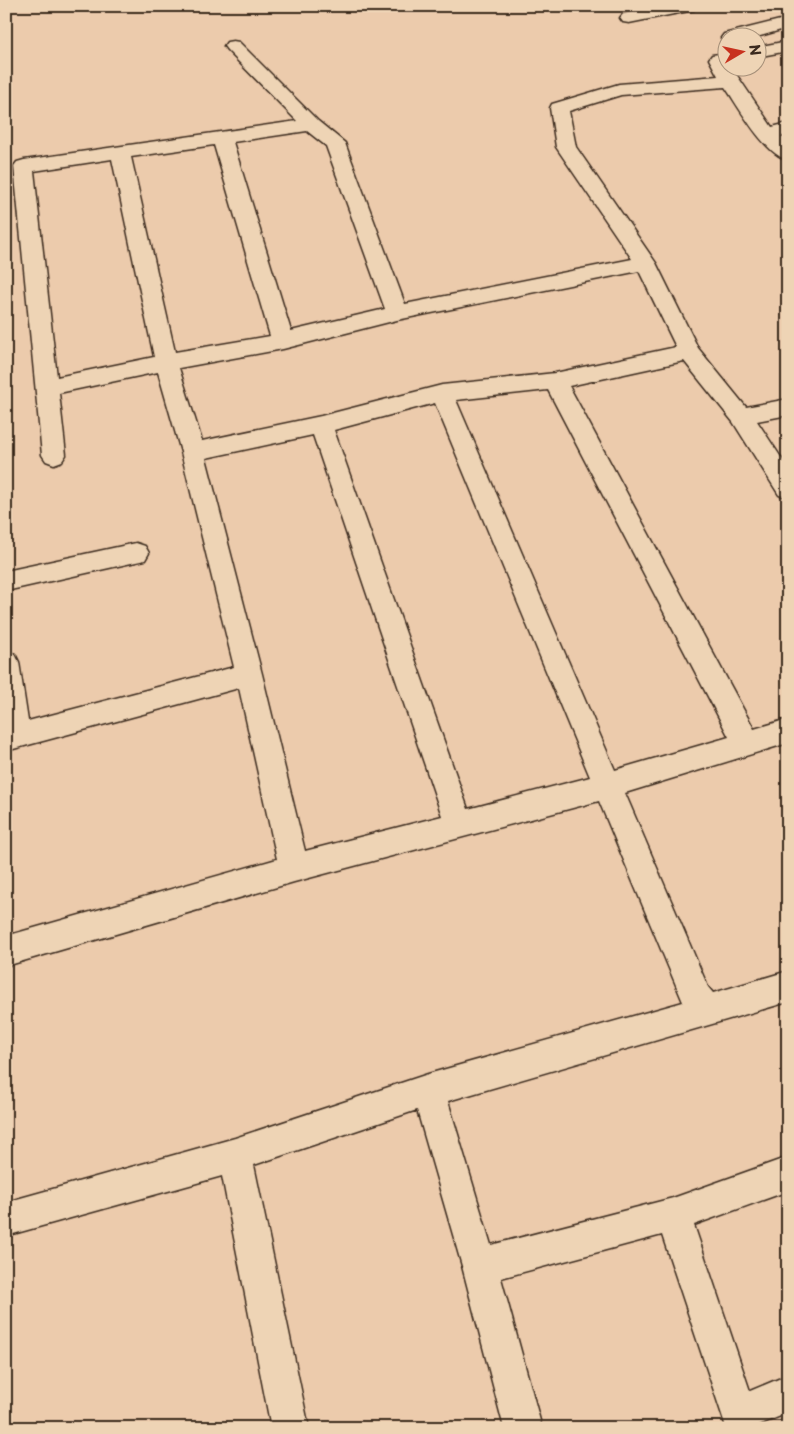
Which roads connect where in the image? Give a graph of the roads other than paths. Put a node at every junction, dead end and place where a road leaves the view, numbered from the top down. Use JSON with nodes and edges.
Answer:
{"nodes":[{"id":1,"x":688,"y":6,"type":"edge"},
{"id":2,"x":629,"y":18,"type":"dead end"},
{"id":3,"x":788,"y":23,"type":"edge"},
{"id":4,"x":766,"y":29,"type":"edge"},
{"id":5,"x":233,"y":46,"type":"dead end"},
{"id":6,"x":788,"y":46,"type":"edge"},
{"id":7,"x":766,"y":50,"type":"edge"},
{"id":8,"x":728,"y":78,"type":"edge"},
{"id":9,"x":730,"y":81,"type":"junction"},
{"id":10,"x":311,"y":125,"type":"junction"},
{"id":11,"x":788,"y":129,"type":"edge"},
{"id":12,"x":766,"y":134,"type":"junction"},
{"id":13,"x":222,"y":138,"type":"junction"},
{"id":14,"x":120,"y":152,"type":"junction"},
{"id":15,"x":788,"y":154,"type":"edge"},
{"id":16,"x":646,"y":263,"type":"junction"},
{"id":17,"x":397,"y":313,"type":"junction"},
{"id":18,"x":283,"y":341,"type":"junction"},
{"id":19,"x":690,"y":352,"type":"junction"},
{"id":20,"x":166,"y":362,"type":"junction"},
{"id":21,"x":555,"y":380,"type":"junction"},
{"id":22,"x":47,"y":387,"type":"junction"},
{"id":23,"x":442,"y":393,"type":"junction"},
{"id":24,"x":788,"y":407,"type":"edge"},
{"id":25,"x":741,"y":416,"type":"junction"},
{"id":26,"x":321,"y":425,"type":"junction"},
{"id":27,"x":193,"y":452,"type":"junction"},
{"id":28,"x":54,"y":455,"type":"dead end"},
{"id":29,"x":788,"y":488,"type":"edge"},
{"id":30,"x":136,"y":553,"type":"dead end"},
{"id":31,"x":6,"y":581,"type":"edge"},
{"id":32,"x":6,"y":662,"type":"edge"},
{"id":33,"x":249,"y":674,"type":"junction"},
{"id":34,"x":788,"y":731,"type":"edge"},
{"id":35,"x":11,"y":738,"type":"edge"},
{"id":36,"x":746,"y":742,"type":"junction"},
{"id":37,"x":606,"y":786,"type":"junction"},
{"id":38,"x":458,"y":824,"type":"junction"},
{"id":39,"x":294,"y":868,"type":"junction"},
{"id":40,"x":6,"y":951,"type":"edge"},
{"id":41,"x":788,"y":986,"type":"edge"},
{"id":42,"x":707,"y":1011,"type":"junction"},
{"id":43,"x":428,"y":1090,"type":"junction"},
{"id":44,"x":235,"y":1155,"type":"junction"},
{"id":45,"x":788,"y":1174,"type":"edge"},
{"id":46,"x":673,"y":1216,"type":"junction"},
{"id":47,"x":6,"y":1218,"type":"edge"},
{"id":48,"x":480,"y":1266,"type":"junction"},
{"id":49,"x":788,"y":1394,"type":"edge"},
{"id":50,"x":742,"y":1421,"type":"edge"},
{"id":51,"x":290,"y":1428,"type":"edge"},
{"id":52,"x":523,"y":1428,"type":"edge"}],
"edges":[{"from":1,"to":2,"type":"street"},
{"from":3,"to":4,"type":"street"},
{"from":5,"to":10,"type":"street"},
{"from":6,"to":7,"type":"street"},
{"from":8,"to":9,"type":"street"},
{"from":9,"to":12,"type":"street"},
{"from":9,"to":16,"type":"street"},
{"from":10,"to":13,"type":"street"},
{"from":10,"to":17,"type":"street"},
{"from":11,"to":12,"type":"street"},
{"from":12,"to":15,"type":"street"},
{"from":13,"to":14,"type":"street"},
{"from":13,"to":18,"type":"street"},
{"from":14,"to":20,"type":"street"},
{"from":14,"to":22,"type":"street"},
{"from":16,"to":17,"type":"street"},
{"from":16,"to":19,"type":"street"},
{"from":17,"to":18,"type":"street"},
{"from":18,"to":20,"type":"street"},
{"from":19,"to":21,"type":"street"},
{"from":19,"to":25,"type":"street"},
{"from":20,"to":22,"type":"street"},
{"from":20,"to":27,"type":"street"},
{"from":21,"to":23,"type":"street"},
{"from":21,"to":36,"type":"street"},
{"from":22,"to":28,"type":"street"},
{"from":23,"to":26,"type":"street"},
{"from":23,"to":37,"type":"street"},
{"from":24,"to":25,"type":"street"},
{"from":25,"to":29,"type":"street"},
{"from":26,"to":27,"type":"street"},
{"from":26,"to":38,"type":"street"},
{"from":27,"to":33,"type":"street"},
{"from":30,"to":31,"type":"street"},
{"from":32,"to":35,"type":"street"},
{"from":33,"to":35,"type":"street"},
{"from":33,"to":39,"type":"street"},
{"from":34,"to":36,"type":"street"},
{"from":36,"to":37,"type":"street"},
{"from":37,"to":38,"type":"street"},
{"from":37,"to":42,"type":"street"},
{"from":38,"to":39,"type":"street"},
{"from":39,"to":40,"type":"street"},
{"from":41,"to":42,"type":"street"},
{"from":42,"to":43,"type":"street"},
{"from":43,"to":44,"type":"street"},
{"from":43,"to":48,"type":"street"},
{"from":44,"to":47,"type":"street"},
{"from":44,"to":51,"type":"street"},
{"from":45,"to":46,"type":"street"},
{"from":46,"to":48,"type":"street"},
{"from":46,"to":50,"type":"street"},
{"from":48,"to":52,"type":"street"},
{"from":49,"to":50,"type":"street"}]}
